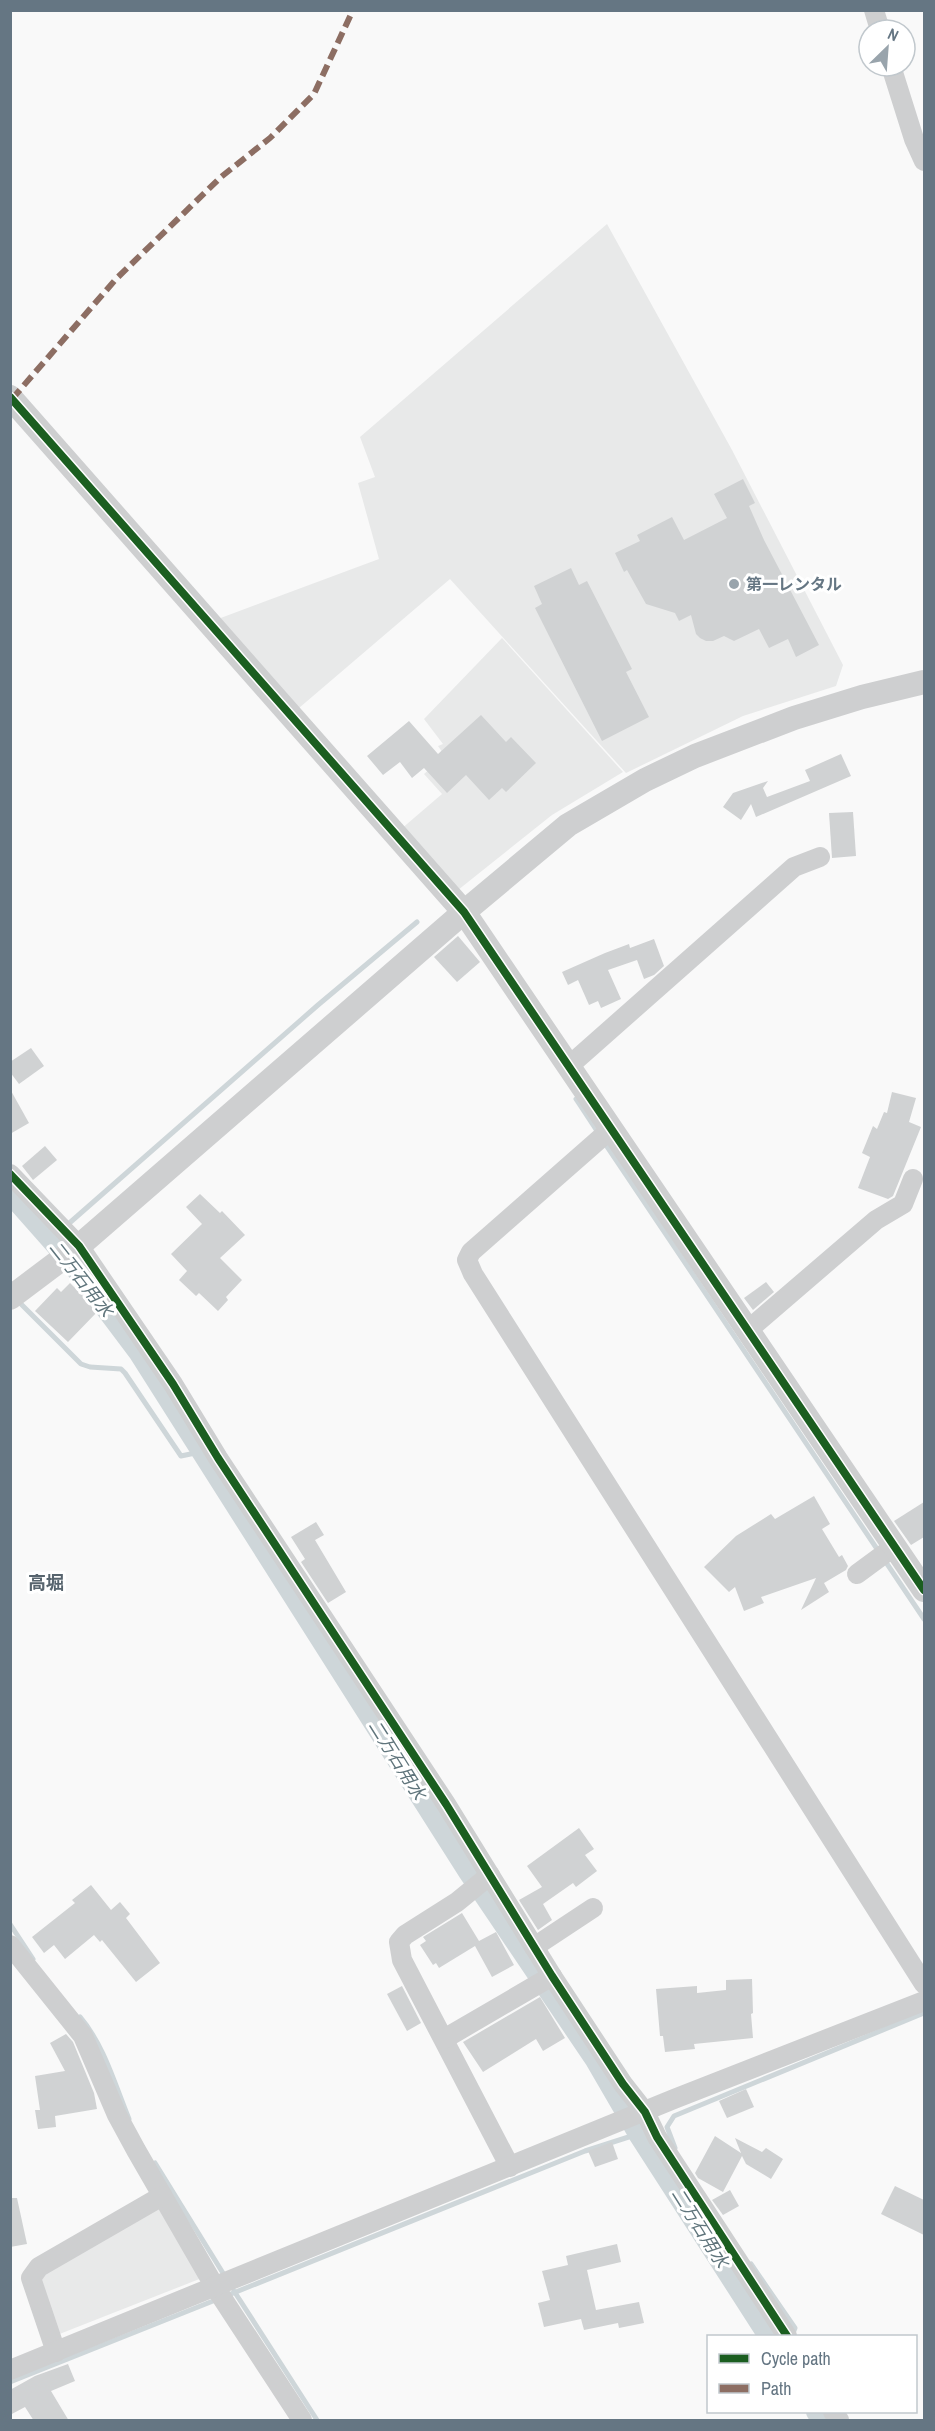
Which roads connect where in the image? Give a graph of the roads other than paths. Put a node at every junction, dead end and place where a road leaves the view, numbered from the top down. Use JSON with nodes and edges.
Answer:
{"nodes":[{"id":1,"x":895,"y":78,"type":"edge"},
{"id":2,"x":924,"y":161,"type":"edge"},
{"id":3,"x":11,"y":399,"type":"edge"},
{"id":4,"x":924,"y":682,"type":"edge"},
{"id":5,"x":820,"y":857,"type":"dead end"},
{"id":6,"x":464,"y":912,"type":"junction"},
{"id":7,"x":569,"y":1066,"type":"junction"},
{"id":8,"x":611,"y":1129,"type":"junction"},
{"id":9,"x":10,"y":1174,"type":"edge"},
{"id":10,"x":913,"y":1179,"type":"dead end"},
{"id":11,"x":79,"y":1246,"type":"junction"},
{"id":12,"x":10,"y":1298,"type":"edge"},
{"id":13,"x":748,"y":1330,"type":"junction"},
{"id":14,"x":895,"y":1546,"type":"junction"},
{"id":15,"x":857,"y":1574,"type":"dead end"},
{"id":16,"x":922,"y":1580,"type":"edge"},
{"id":17,"x":490,"y":1875,"type":"junction"},
{"id":18,"x":593,"y":1908,"type":"dead end"},
{"id":19,"x":10,"y":1945,"type":"edge"},
{"id":20,"x":534,"y":1947,"type":"junction"},
{"id":21,"x":552,"y":1976,"type":"junction"},
{"id":22,"x":924,"y":1984,"type":"edge"},
{"id":23,"x":924,"y":2001,"type":"edge"},
{"id":24,"x":444,"y":2039,"type":"junction"},
{"id":25,"x":645,"y":2112,"type":"junction"},
{"id":26,"x":510,"y":2168,"type":"junction"},
{"id":27,"x":162,"y":2196,"type":"junction"},
{"id":28,"x":215,"y":2287,"type":"junction"},
{"id":29,"x":786,"y":2335,"type":"edge"},
{"id":30,"x":56,"y":2352,"type":"junction"},
{"id":31,"x":10,"y":2370,"type":"edge"},
{"id":32,"x":302,"y":2421,"type":"edge"}],
"edges":[{"from":1,"to":2,"type":"street"},
{"from":3,"to":6,"type":"street"},
{"from":4,"to":6,"type":"street"},
{"from":5,"to":7,"type":"street"},
{"from":6,"to":7,"type":"street"},
{"from":6,"to":11,"type":"street"},
{"from":7,"to":8,"type":"street"},
{"from":8,"to":13,"type":"street"},
{"from":8,"to":22,"type":"street"},
{"from":9,"to":11,"type":"street"},
{"from":10,"to":13,"type":"street"},
{"from":11,"to":12,"type":"street"},
{"from":11,"to":17,"type":"street"},
{"from":13,"to":14,"type":"street"},
{"from":14,"to":15,"type":"street"},
{"from":14,"to":16,"type":"street"},
{"from":17,"to":20,"type":"street"},
{"from":17,"to":24,"type":"street"},
{"from":18,"to":20,"type":"street"},
{"from":19,"to":27,"type":"street"},
{"from":20,"to":21,"type":"street"},
{"from":21,"to":24,"type":"street"},
{"from":21,"to":25,"type":"street"},
{"from":23,"to":25,"type":"street"},
{"from":24,"to":26,"type":"street"},
{"from":25,"to":26,"type":"street"},
{"from":25,"to":29,"type":"street"},
{"from":26,"to":28,"type":"street"},
{"from":27,"to":28,"type":"street"},
{"from":27,"to":30,"type":"street"},
{"from":28,"to":30,"type":"street"},
{"from":28,"to":32,"type":"street"},
{"from":30,"to":31,"type":"street"}]}
